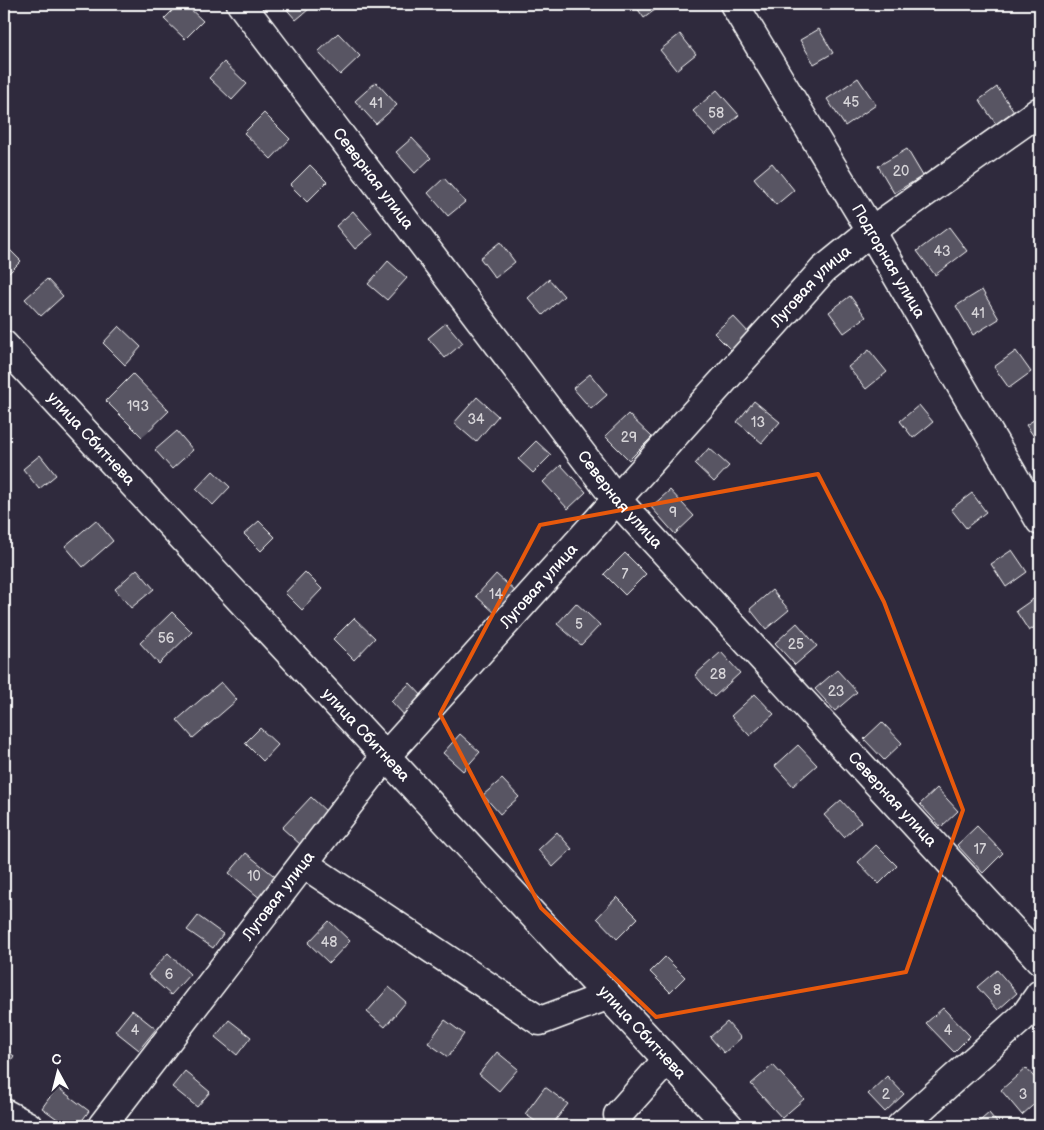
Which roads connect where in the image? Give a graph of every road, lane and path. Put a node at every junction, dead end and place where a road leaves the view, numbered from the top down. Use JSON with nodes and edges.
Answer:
{"nodes":[{"id":1,"x":241,"y":4,"type":"edge"},
{"id":2,"x":734,"y":4,"type":"edge"},
{"id":3,"x":1040,"y":112,"type":"edge"},
{"id":4,"x":871,"y":230,"type":"junction"},
{"id":5,"x":4,"y":345,"type":"edge"},
{"id":6,"x":616,"y":499,"type":"junction"},
{"id":7,"x":1040,"y":521,"type":"edge"},
{"id":8,"x":385,"y":758,"type":"junction"},
{"id":9,"x":304,"y":864,"type":"junction"},
{"id":10,"x":1040,"y":960,"type":"edge"},
{"id":11,"x":607,"y":996,"type":"junction"},
{"id":12,"x":1035,"y":1013,"type":"edge"},
{"id":13,"x":667,"y":1060,"type":"junction"},
{"id":14,"x":4,"y":1113,"type":"edge"},
{"id":15,"x":618,"y":1115,"type":"dead end"},
{"id":16,"x":28,"y":1126,"type":"edge"},
{"id":17,"x":102,"y":1126,"type":"edge"},
{"id":18,"x":729,"y":1126,"type":"edge"},
{"id":19,"x":901,"y":1126,"type":"edge"}],
"edges":[{"from":1,"to":6,"type":"street","name":"Северная улица"},
{"from":2,"to":4,"type":"street","name":"Подгорная улица"},
{"from":3,"to":4,"type":"street","name":"Луговая улица"},
{"from":4,"to":6,"type":"street","name":"Луговая улица"},
{"from":4,"to":7,"type":"street","name":"Подгорная улица"},
{"from":5,"to":8,"type":"street","name":"улица Сбитнева"},
{"from":6,"to":8,"type":"street","name":"Луговая улица"},
{"from":6,"to":10,"type":"street","name":"Северная улица"},
{"from":8,"to":9,"type":"street","name":"Луговая улица"},
{"from":8,"to":11,"type":"street","name":"улица Сбитнева"},
{"from":9,"to":11,"type":"street"},
{"from":9,"to":17,"type":"street","name":"Луговая улица"},
{"from":11,"to":13,"type":"street","name":"улица Сбитнева"},
{"from":12,"to":19,"type":"street"},
{"from":13,"to":15,"type":"street"},
{"from":13,"to":18,"type":"street","name":"улица Сбитнева"},
{"from":14,"to":16,"type":"street"}]}
